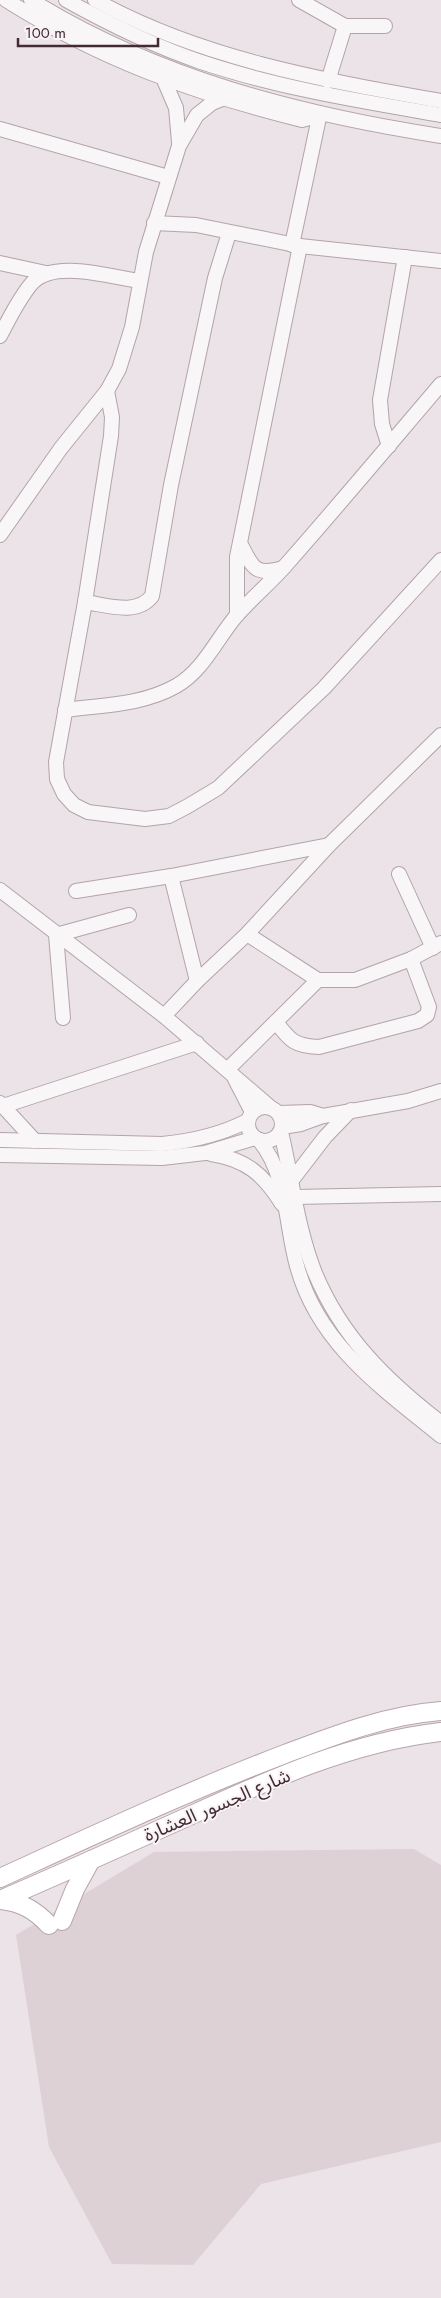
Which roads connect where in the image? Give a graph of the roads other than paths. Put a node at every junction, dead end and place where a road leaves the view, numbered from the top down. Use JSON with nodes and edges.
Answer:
{"nodes":[{"id":1,"x":6,"y":0,"type":"edge"},
{"id":2,"x":31,"y":0,"type":"edge"},
{"id":3,"x":66,"y":0,"type":"edge"},
{"id":4,"x":95,"y":0,"type":"edge"},
{"id":5,"x":299,"y":0,"type":"edge"},
{"id":6,"x":345,"y":26,"type":"junction"},
{"id":7,"x":385,"y":26,"type":"dead end"},
{"id":8,"x":164,"y":80,"type":"junction"},
{"id":9,"x":328,"y":81,"type":"junction"},
{"id":10,"x":222,"y":99,"type":"junction"},
{"id":11,"x":441,"y":101,"type":"edge"},
{"id":12,"x":318,"y":113,"type":"junction"},
{"id":13,"x":441,"y":115,"type":"edge"},
{"id":14,"x":0,"y":129,"type":"edge"},
{"id":15,"x":441,"y":136,"type":"edge"},
{"id":16,"x":179,"y":146,"type":"junction"},
{"id":17,"x":168,"y":177,"type":"junction"},
{"id":18,"x":154,"y":223,"type":"junction"},
{"id":19,"x":229,"y":233,"type":"junction"},
{"id":20,"x":296,"y":246,"type":"junction"},
{"id":21,"x":406,"y":257,"type":"junction"},
{"id":22,"x":441,"y":261,"type":"edge"},
{"id":23,"x":0,"y":263,"type":"edge"},
{"id":24,"x":46,"y":273,"type":"junction"},
{"id":25,"x":139,"y":281,"type":"junction"},
{"id":26,"x":0,"y":336,"type":"edge"},
{"id":27,"x":441,"y":384,"type":"edge"},
{"id":28,"x":108,"y":391,"type":"junction"},
{"id":29,"x":389,"y":446,"type":"junction"},
{"id":30,"x":0,"y":535,"type":"edge"},
{"id":31,"x":240,"y":543,"type":"junction"},
{"id":32,"x":441,"y":560,"type":"edge"},
{"id":33,"x":284,"y":568,"type":"junction"},
{"id":34,"x":85,"y":602,"type":"junction"},
{"id":35,"x":237,"y":615,"type":"junction"},
{"id":36,"x":65,"y":710,"type":"junction"},
{"id":37,"x":441,"y":735,"type":"edge"},
{"id":38,"x":329,"y":845,"type":"junction"},
{"id":39,"x":399,"y":874,"type":"dead end"},
{"id":40,"x":170,"y":876,"type":"junction"},
{"id":41,"x":0,"y":890,"type":"edge"},
{"id":42,"x":76,"y":891,"type":"dead end"},
{"id":43,"x":6,"y":901,"type":"edge"},
{"id":44,"x":129,"y":915,"type":"dead end"},
{"id":45,"x":56,"y":934,"type":"junction"},
{"id":46,"x":247,"y":934,"type":"junction"},
{"id":47,"x":437,"y":946,"type":"edge"},
{"id":48,"x":411,"y":959,"type":"junction"},
{"id":49,"x":318,"y":980,"type":"junction"},
{"id":50,"x":197,"y":981,"type":"junction"},
{"id":51,"x":164,"y":1016,"type":"junction"},
{"id":52,"x":63,"y":1018,"type":"dead end"},
{"id":53,"x":276,"y":1022,"type":"junction"},
{"id":54,"x":197,"y":1043,"type":"junction"},
{"id":55,"x":230,"y":1071,"type":"junction"},
{"id":56,"x":441,"y":1091,"type":"edge"},
{"id":57,"x":1,"y":1104,"type":"edge"},
{"id":58,"x":274,"y":1110,"type":"junction"},
{"id":59,"x":351,"y":1110,"type":"junction"},
{"id":60,"x":250,"y":1116,"type":"junction"},
{"id":61,"x":323,"y":1116,"type":"junction"},
{"id":62,"x":281,"y":1129,"type":"junction"},
{"id":63,"x":257,"y":1139,"type":"junction"},
{"id":64,"x":0,"y":1140,"type":"edge"},
{"id":65,"x":35,"y":1141,"type":"junction"},
{"id":66,"x":205,"y":1153,"type":"junction"},
{"id":67,"x":0,"y":1155,"type":"edge"},
{"id":68,"x":292,"y":1180,"type":"junction"},
{"id":69,"x":441,"y":1194,"type":"edge"},
{"id":70,"x":296,"y":1197,"type":"junction"},
{"id":71,"x":285,"y":1210,"type":"junction"},
{"id":72,"x":441,"y":1423,"type":"edge"},
{"id":73,"x":441,"y":1436,"type":"edge"},
{"id":74,"x":441,"y":1710,"type":"edge"},
{"id":75,"x":441,"y":1732,"type":"edge"},
{"id":76,"x":50,"y":1856,"type":"junction"},
{"id":77,"x":92,"y":1860,"type":"junction"},
{"id":78,"x":33,"y":1863,"type":"junction"},
{"id":79,"x":0,"y":1878,"type":"edge"},
{"id":80,"x":46,"y":1880,"type":"junction"},
{"id":81,"x":0,"y":1900,"type":"edge"}],
"edges":[{"from":1,"to":8,"type":"street"},
{"from":2,"to":12,"type":"street"},
{"from":3,"to":13,"type":"street"},
{"from":4,"to":9,"type":"street"},
{"from":5,"to":6,"type":"street"},
{"from":6,"to":7,"type":"street"},
{"from":6,"to":9,"type":"street"},
{"from":8,"to":10,"type":"street"},
{"from":8,"to":16,"type":"street"},
{"from":9,"to":11,"type":"street"},
{"from":10,"to":12,"type":"street"},
{"from":10,"to":16,"type":"street"},
{"from":12,"to":15,"type":"street"},
{"from":12,"to":20,"type":"street"},
{"from":14,"to":17,"type":"street"},
{"from":16,"to":17,"type":"street"},
{"from":17,"to":18,"type":"street"},
{"from":18,"to":19,"type":"street"},
{"from":18,"to":25,"type":"street"},
{"from":19,"to":20,"type":"street"},
{"from":19,"to":34,"type":"street"},
{"from":20,"to":21,"type":"street"},
{"from":20,"to":31,"type":"street"},
{"from":21,"to":22,"type":"street"},
{"from":21,"to":29,"type":"street"},
{"from":23,"to":24,"type":"street"},
{"from":24,"to":25,"type":"street"},
{"from":24,"to":26,"type":"street"},
{"from":25,"to":28,"type":"street"},
{"from":27,"to":29,"type":"street"},
{"from":28,"to":30,"type":"street"},
{"from":28,"to":34,"type":"street"},
{"from":29,"to":33,"type":"street"},
{"from":31,"to":33,"type":"street"},
{"from":31,"to":35,"type":"street"},
{"from":32,"to":36,"type":"street"},
{"from":33,"to":35,"type":"street"},
{"from":34,"to":36,"type":"street"},
{"from":35,"to":36,"type":"street"},
{"from":37,"to":38,"type":"street"},
{"from":38,"to":40,"type":"street"},
{"from":38,"to":46,"type":"street"},
{"from":39,"to":47,"type":"street"},
{"from":40,"to":42,"type":"street"},
{"from":40,"to":50,"type":"street"},
{"from":41,"to":43,"type":"street"},
{"from":43,"to":45,"type":"street"},
{"from":44,"to":45,"type":"street"},
{"from":45,"to":51,"type":"street"},
{"from":45,"to":52,"type":"street"},
{"from":46,"to":49,"type":"street"},
{"from":46,"to":50,"type":"street"},
{"from":47,"to":48,"type":"street"},
{"from":48,"to":49,"type":"street"},
{"from":48,"to":53,"type":"street"},
{"from":49,"to":53,"type":"street"},
{"from":50,"to":51,"type":"street"},
{"from":51,"to":54,"type":"street"},
{"from":53,"to":55,"type":"street"},
{"from":54,"to":55,"type":"street"},
{"from":54,"to":57,"type":"street"},
{"from":55,"to":58,"type":"street"},
{"from":55,"to":60,"type":"street"},
{"from":56,"to":59,"type":"street"},
{"from":57,"to":65,"type":"street"},
{"from":58,"to":60,"type":"street"},
{"from":58,"to":61,"type":"street"},
{"from":58,"to":62,"type":"street"},
{"from":59,"to":61,"type":"street"},
{"from":59,"to":68,"type":"street"},
{"from":60,"to":63,"type":"street"},
{"from":60,"to":65,"type":"street"},
{"from":61,"to":62,"type":"street"},
{"from":62,"to":63,"type":"street"},
{"from":62,"to":68,"type":"street"},
{"from":63,"to":66,"type":"street"},
{"from":63,"to":71,"type":"street"},
{"from":64,"to":65,"type":"street"},
{"from":66,"to":67,"type":"street"},
{"from":66,"to":71,"type":"street"},
{"from":68,"to":70,"type":"street"},
{"from":69,"to":70,"type":"street"},
{"from":70,"to":72,"type":"street"},
{"from":71,"to":73,"type":"street"},
{"from":74,"to":76,"type":"main road","name":"شارع الجسور العشارة"},
{"from":75,"to":77,"type":"main road","name":"شارع الجسور العشارة"},
{"from":76,"to":78,"type":"main road","name":"شارع الجسور العشارة"},
{"from":76,"to":80,"type":"main road"},
{"from":77,"to":80,"type":"main road","name":"شارع الجسور العشارة"},
{"from":77,"to":81,"type":"main road"},
{"from":78,"to":79,"type":"main road","name":"شارع الجسور العشارة"},
{"from":78,"to":80,"type":"main road"},
{"from":80,"to":81,"type":"main road","name":"شارع الجسور العشارة"}]}
